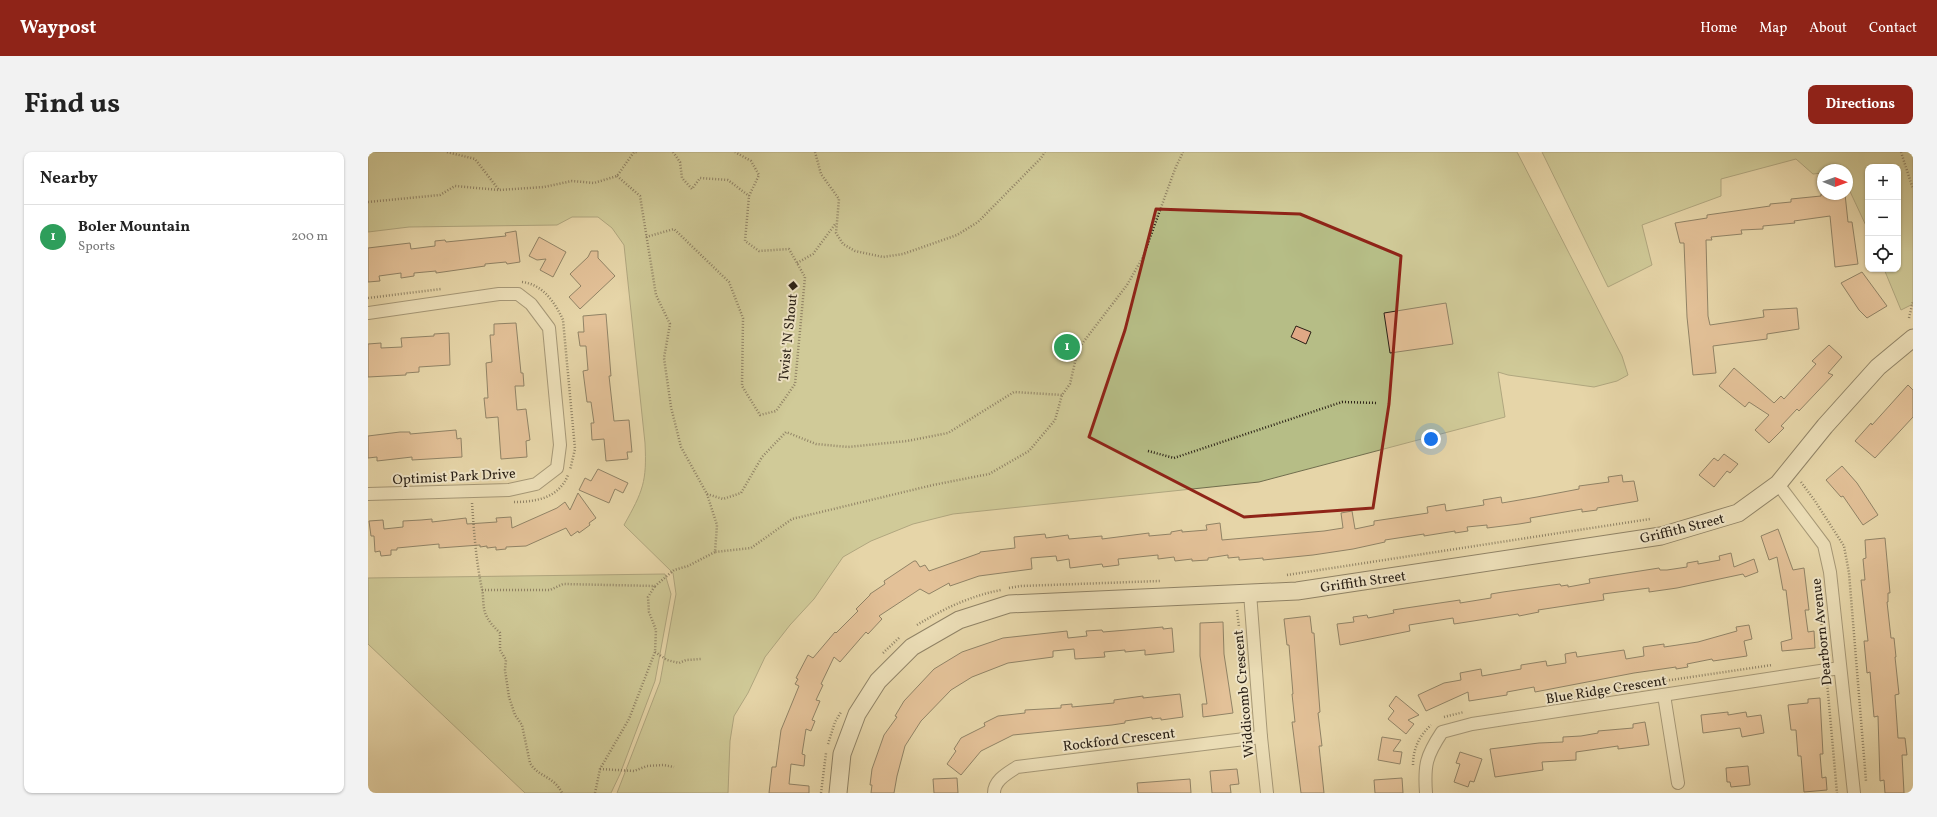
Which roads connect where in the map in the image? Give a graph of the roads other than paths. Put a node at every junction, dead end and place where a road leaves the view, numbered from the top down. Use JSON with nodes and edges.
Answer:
{"nodes":[{"id":1,"x":368,"y":313,"type":"edge"},
{"id":2,"x":1913,"y":338,"type":"edge"},
{"id":3,"x":1778,"y":484,"type":"junction"},
{"id":4,"x":368,"y":494,"type":"edge"},
{"id":5,"x":1250,"y":593,"type":"junction"},
{"id":6,"x":1840,"y":668,"type":"junction"},
{"id":7,"x":1664,"y":695,"type":"junction"},
{"id":8,"x":1261,"y":737,"type":"junction"},
{"id":9,"x":1678,"y":783,"type":"dead end"},
{"id":10,"x":838,"y":793,"type":"edge"},
{"id":11,"x":994,"y":793,"type":"edge"},
{"id":12,"x":1268,"y":793,"type":"edge"},
{"id":13,"x":1426,"y":793,"type":"edge"},
{"id":14,"x":1854,"y":793,"type":"edge"}],
"edges":[{"from":1,"to":4,"type":"street","name":"Optimist Park Drive"},
{"from":2,"to":3,"type":"street","name":"Griffith Street"},
{"from":3,"to":5,"type":"street","name":"Griffith Street"},
{"from":3,"to":6,"type":"street","name":"Dearborn Avenue"},
{"from":5,"to":8,"type":"street","name":"Widdicomb Crescent"},
{"from":5,"to":10,"type":"street","name":"Griffith Street"},
{"from":6,"to":7,"type":"street","name":"Blue Ridge Crescent"},
{"from":6,"to":14,"type":"street","name":"Dearborn Avenue"},
{"from":7,"to":9,"type":"street"},
{"from":7,"to":13,"type":"street","name":"Blue Ridge Crescent"},
{"from":8,"to":11,"type":"street","name":"Rockford Crescent"},
{"from":8,"to":12,"type":"street","name":"Widdicomb Crescent"}]}
